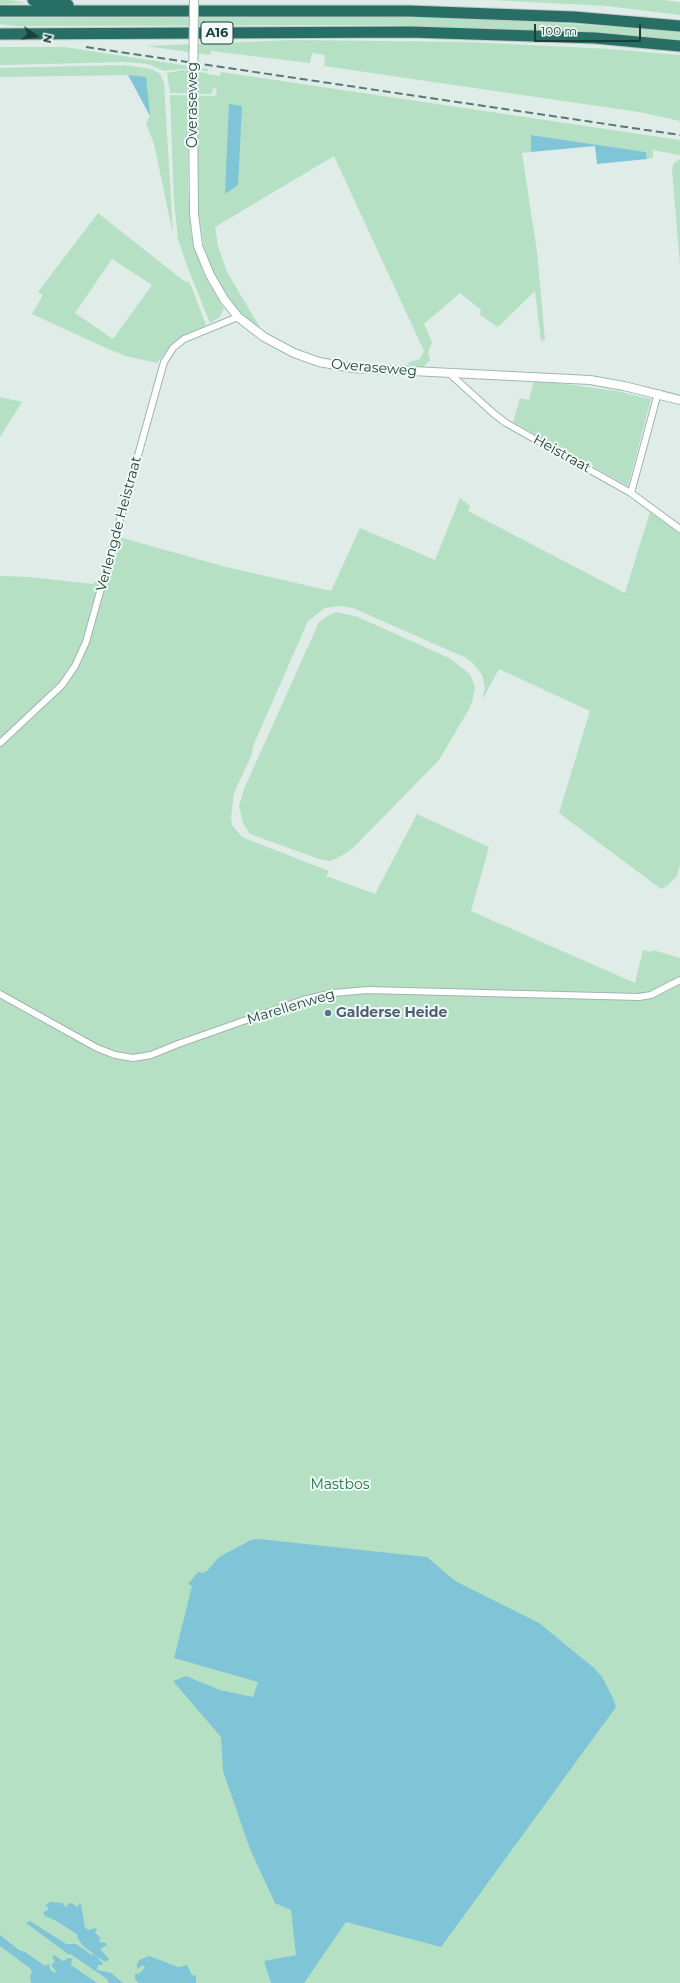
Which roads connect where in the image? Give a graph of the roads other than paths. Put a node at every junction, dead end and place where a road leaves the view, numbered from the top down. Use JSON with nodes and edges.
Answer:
{"nodes":[{"id":1,"x":34,"y":0,"type":"edge"},
{"id":2,"x":194,"y":0,"type":"edge"},
{"id":3,"x":108,"y":10,"type":"junction"},
{"id":4,"x":0,"y":11,"type":"edge"},
{"id":5,"x":680,"y":26,"type":"edge"},
{"id":6,"x":1,"y":34,"type":"edge"},
{"id":7,"x":680,"y":46,"type":"edge"},
{"id":8,"x":238,"y":317,"type":"junction"},
{"id":9,"x":449,"y":373,"type":"junction"},
{"id":10,"x":658,"y":393,"type":"junction"},
{"id":11,"x":680,"y":400,"type":"edge"},
{"id":12,"x":631,"y":493,"type":"junction"},
{"id":13,"x":680,"y":529,"type":"edge"},
{"id":14,"x":0,"y":743,"type":"edge"},
{"id":15,"x":680,"y":980,"type":"edge"},
{"id":16,"x":0,"y":994,"type":"edge"}],
"edges":[{"from":1,"to":3,"type":"highway"},
{"from":2,"to":8,"type":"street","name":"Overaseweg","bridge":true},
{"from":3,"to":4,"type":"highway","number":"A16"},
{"from":3,"to":5,"type":"highway","number":"A16"},
{"from":6,"to":7,"type":"highway","number":"A16"},
{"from":8,"to":9,"type":"street","name":"Overaseweg"},
{"from":8,"to":14,"type":"street","name":"Verlengde Heistraat"},
{"from":9,"to":10,"type":"street","name":"Overaseweg"},
{"from":9,"to":12,"type":"street","name":"Heistraat"},
{"from":10,"to":11,"type":"street","name":"Overaseweg"},
{"from":10,"to":12,"type":"street"},
{"from":12,"to":13,"type":"street","name":"Heistraat"},
{"from":15,"to":16,"type":"street","name":"Marellenweg"}]}
